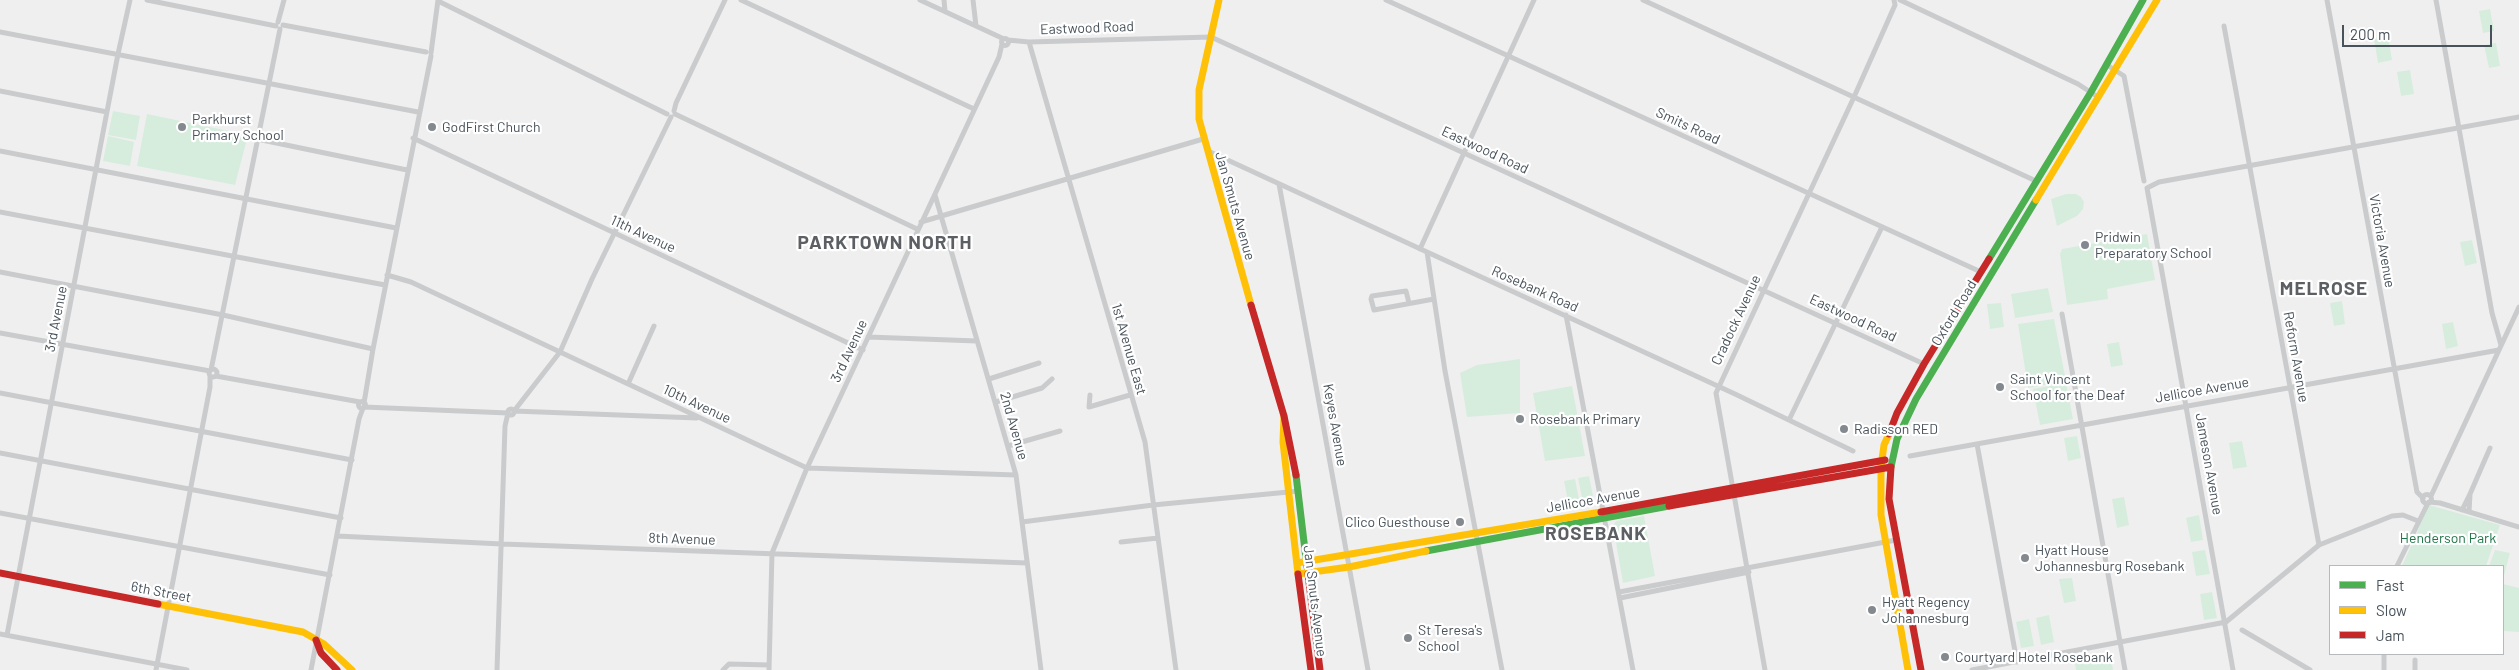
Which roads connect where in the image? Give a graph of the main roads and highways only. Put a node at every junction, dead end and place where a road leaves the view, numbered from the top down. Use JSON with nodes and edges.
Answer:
{"nodes":[{"id":1,"x":1218,"y":0,"type":"edge"},
{"id":2,"x":2144,"y":0,"type":"edge"},
{"id":3,"x":2155,"y":3,"type":"edge"},
{"id":4,"x":2114,"y":52,"type":"junction"},
{"id":5,"x":2122,"y":58,"type":"junction"},
{"id":6,"x":2097,"y":81,"type":"junction"},
{"id":7,"x":2105,"y":85,"type":"junction"},
{"id":8,"x":2060,"y":141,"type":"junction"},
{"id":9,"x":2069,"y":145,"type":"junction"},
{"id":10,"x":2036,"y":180,"type":"junction"},
{"id":11,"x":2048,"y":180,"type":"junction"},
{"id":12,"x":2041,"y":191,"type":"junction"},
{"id":13,"x":1981,"y":272,"type":"junction"},
{"id":14,"x":1989,"y":278,"type":"junction"},
{"id":15,"x":1924,"y":364,"type":"junction"},
{"id":16,"x":1934,"y":370,"type":"junction"},
{"id":17,"x":1284,"y":416,"type":"junction"},
{"id":18,"x":1881,"y":463,"type":"junction"},
{"id":19,"x":1892,"y":464,"type":"junction"},
{"id":20,"x":1477,"y":537,"type":"junction"},
{"id":21,"x":1306,"y":563,"type":"junction"},
{"id":22,"x":1297,"y":564,"type":"junction"},
{"id":23,"x":0,"y":574,"type":"edge"},
{"id":24,"x":1298,"y":574,"type":"junction"},
{"id":25,"x":1308,"y":574,"type":"junction"},
{"id":26,"x":316,"y":640,"type":"junction"},
{"id":27,"x":337,"y":670,"type":"edge"},
{"id":28,"x":352,"y":670,"type":"edge"},
{"id":29,"x":1311,"y":670,"type":"edge"},
{"id":30,"x":1320,"y":670,"type":"edge"},
{"id":31,"x":1908,"y":670,"type":"edge"},
{"id":32,"x":1920,"y":670,"type":"edge"}],
"edges":[{"from":1,"to":17,"type":"main road","name":"Jan Smuts Avenue"},
{"from":2,"to":4,"type":"main road","name":"Oxford Road"},
{"from":3,"to":5,"type":"main road","name":"Oxford Road"},
{"from":4,"to":5,"type":"main road"},
{"from":4,"to":6,"type":"main road","name":"Oxford Road"},
{"from":5,"to":7,"type":"main road","name":"Oxford Road"},
{"from":6,"to":7,"type":"main road"},
{"from":6,"to":8,"type":"main road","name":"Oxford Road"},
{"from":7,"to":9,"type":"main road","name":"Oxford Road"},
{"from":8,"to":9,"type":"main road"},
{"from":8,"to":10,"type":"main road","name":"Oxford Road"},
{"from":9,"to":11,"type":"main road","name":"Oxford Road"},
{"from":10,"to":11,"type":"main road"},
{"from":10,"to":12,"type":"main road"},
{"from":10,"to":13,"type":"main road","name":"Oxford Road"},
{"from":11,"to":12,"type":"main road","name":"Oxford Road"},
{"from":12,"to":14,"type":"main road","name":"Oxford Road"},
{"from":13,"to":14,"type":"main road"},
{"from":13,"to":15,"type":"main road","name":"Oxford Road"},
{"from":14,"to":16,"type":"main road","name":"Oxford Road"},
{"from":15,"to":16,"type":"main road"},
{"from":15,"to":18,"type":"main road","name":"Oxford Road"},
{"from":16,"to":19,"type":"main road","name":"Oxford Road"},
{"from":17,"to":21,"type":"main road","name":"Jan Smuts Avenue"},
{"from":17,"to":22,"type":"main road","name":"Jan Smuts Avenue"},
{"from":18,"to":19,"type":"main road","name":"Jellicoe Avenue"},
{"from":18,"to":20,"type":"main road","name":"Jellicoe Avenue"},
{"from":18,"to":31,"type":"main road","name":"Oxford Road"},
{"from":19,"to":32,"type":"main road","name":"Oxford Road"},
{"from":20,"to":21,"type":"main road","name":"Jellicoe Avenue"},
{"from":20,"to":25,"type":"main road","name":"Jellicoe Avenue"},
{"from":21,"to":22,"type":"main road","name":"Jellicoe Avenue"},
{"from":21,"to":25,"type":"main road","name":"Jan Smuts Avenue"},
{"from":22,"to":24,"type":"main road","name":"Jan Smuts Avenue"},
{"from":23,"to":26,"type":"main road","name":"6th Street"},
{"from":24,"to":25,"type":"main road","name":"Jellicoe Avenue"},
{"from":24,"to":29,"type":"main road","name":"Jan Smuts Avenue"},
{"from":25,"to":30,"type":"main road","name":"Jan Smuts Avenue"},
{"from":26,"to":27,"type":"main road"},
{"from":26,"to":28,"type":"main road","name":"6th Street"}]}
